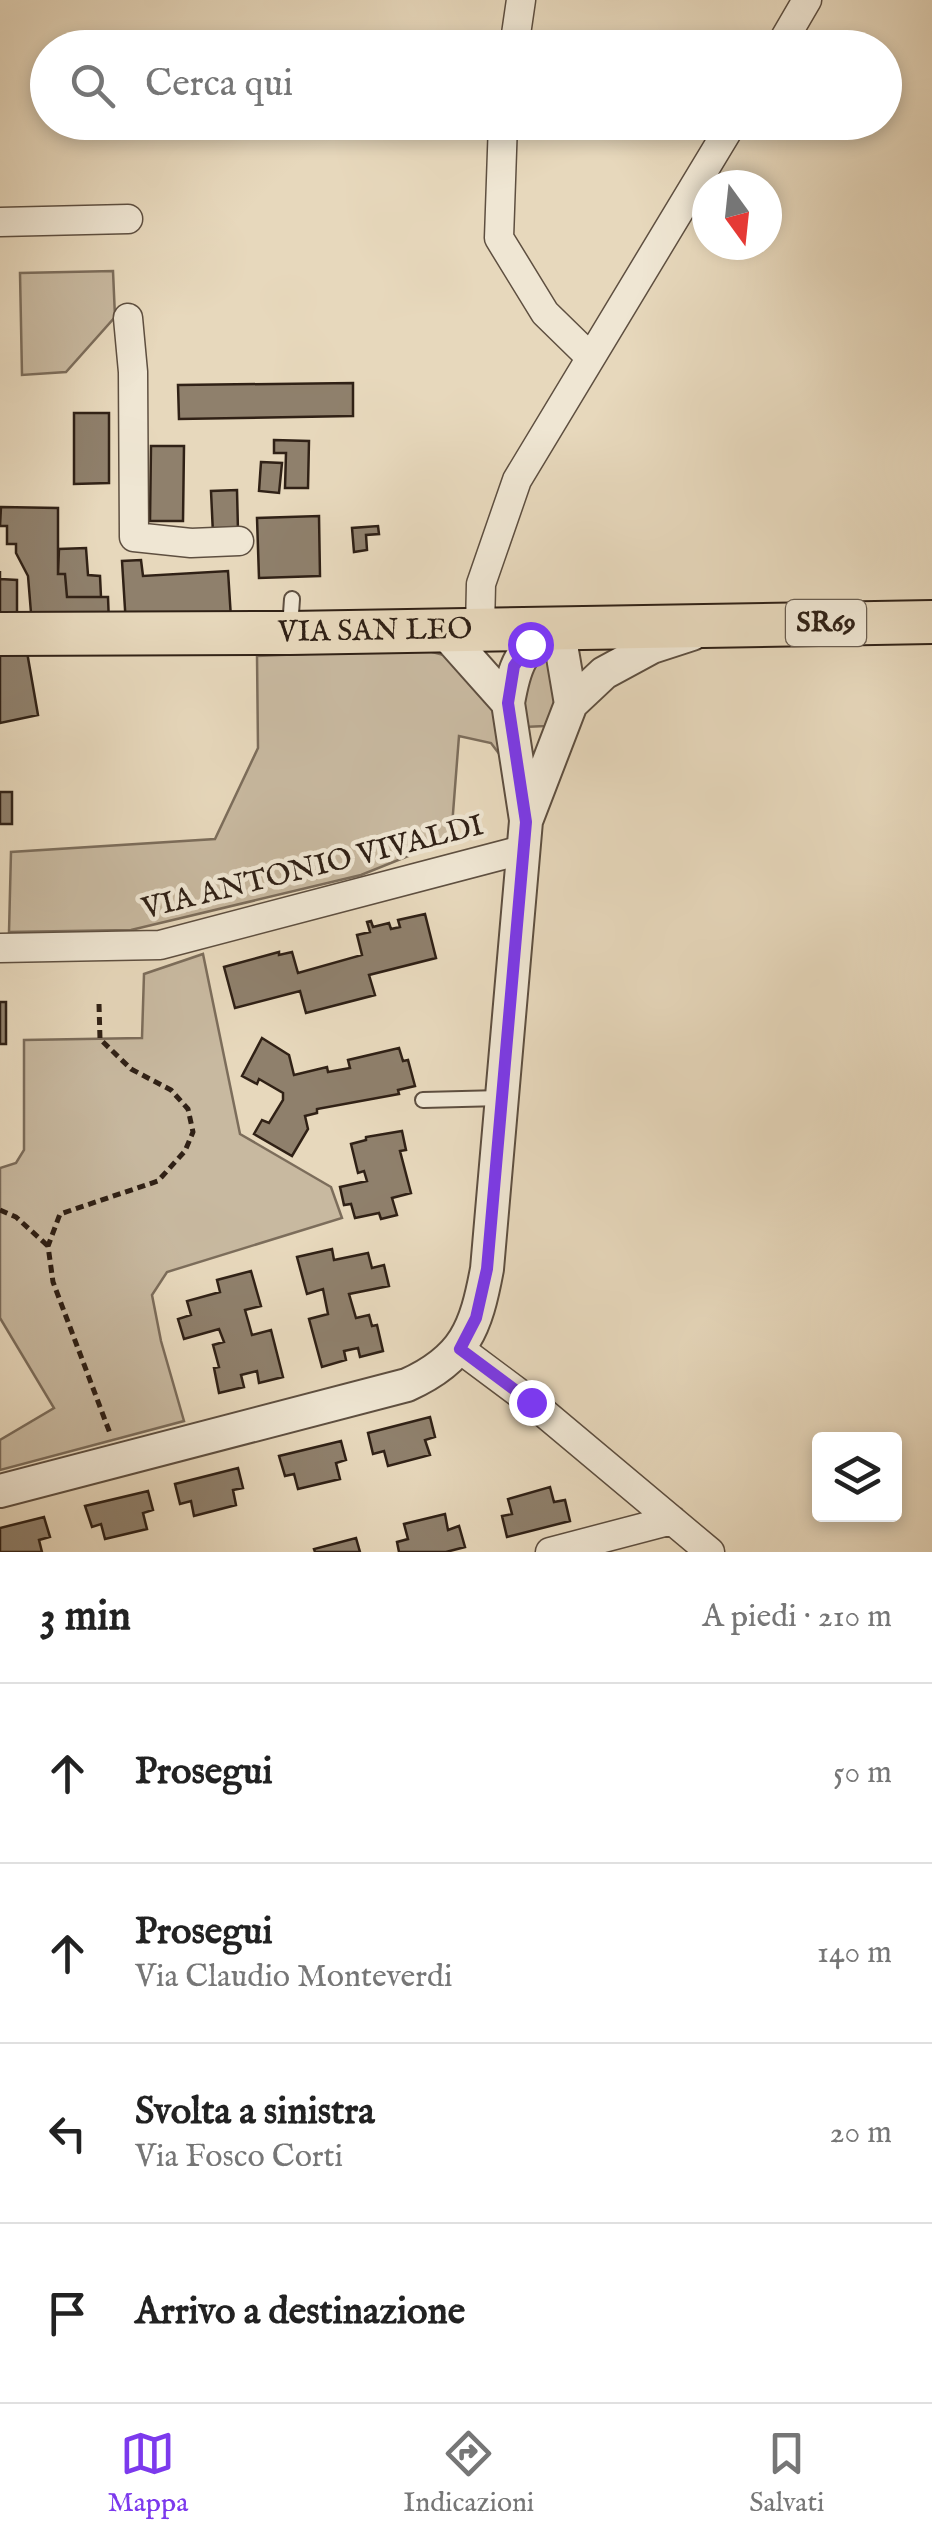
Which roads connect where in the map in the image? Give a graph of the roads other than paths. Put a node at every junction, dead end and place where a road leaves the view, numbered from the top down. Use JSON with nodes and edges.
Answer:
{"nodes":[{"id":1,"x":521,"y":0,"type":"edge"},
{"id":2,"x":808,"y":0,"type":"edge"},
{"id":3,"x":517,"y":30,"type":"edge"},
{"id":4,"x":789,"y":30,"type":"edge"},
{"id":5,"x":502,"y":140,"type":"edge"},
{"id":6,"x":722,"y":140,"type":"edge"},
{"id":7,"x":128,"y":220,"type":"dead end"},
{"id":8,"x":0,"y":222,"type":"edge"},
{"id":9,"x":128,"y":318,"type":"dead end"},
{"id":10,"x":590,"y":358,"type":"junction"},
{"id":11,"x":239,"y":540,"type":"dead end"},
{"id":12,"x":932,"y":622,"type":"edge"},
{"id":13,"x":720,"y":625,"type":"junction"},
{"id":14,"x":552,"y":627,"type":"junction"},
{"id":15,"x":462,"y":629,"type":"junction"},
{"id":16,"x":0,"y":634,"type":"edge"},
{"id":17,"x":508,"y":703,"type":"junction"},
{"id":18,"x":572,"y":704,"type":"junction"},
{"id":19,"x":524,"y":836,"type":"junction"},
{"id":20,"x":0,"y":948,"type":"edge"},
{"id":21,"x":501,"y":1098,"type":"junction"},
{"id":22,"x":423,"y":1100,"type":"dead end"},
{"id":23,"x":460,"y":1349,"type":"junction"},
{"id":24,"x":0,"y":1491,"type":"edge"},
{"id":25,"x":672,"y":1520,"type":"junction"},
{"id":26,"x":550,"y":1552,"type":"edge"},
{"id":27,"x":710,"y":1552,"type":"edge"}],
"edges":[{"from":1,"to":3,"type":"street"},
{"from":2,"to":4,"type":"street"},
{"from":5,"to":10,"type":"street"},
{"from":6,"to":10,"type":"street"},
{"from":7,"to":8,"type":"street"},
{"from":9,"to":11,"type":"street"},
{"from":10,"to":15,"type":"street"},
{"from":12,"to":13,"type":"main road","name":"VIA SAN LEO","number":"SR69"},
{"from":13,"to":14,"type":"main road","name":"VIA SAN LEO"},
{"from":13,"to":18,"type":"street"},
{"from":14,"to":15,"type":"main road","name":"VIA SAN LEO"},
{"from":14,"to":17,"type":"street"},
{"from":14,"to":18,"type":"street"},
{"from":15,"to":16,"type":"main road","name":"VIA SAN LEO"},
{"from":15,"to":17,"type":"street"},
{"from":17,"to":19,"type":"street"},
{"from":18,"to":19,"type":"street"},
{"from":19,"to":20,"type":"street","name":"VIA ANTONIO VIVALDI"},
{"from":19,"to":21,"type":"street"},
{"from":21,"to":22,"type":"lane"},
{"from":21,"to":23,"type":"street"},
{"from":23,"to":24,"type":"street"},
{"from":23,"to":25,"type":"street"},
{"from":25,"to":26,"type":"street"},
{"from":25,"to":27,"type":"street"}]}
